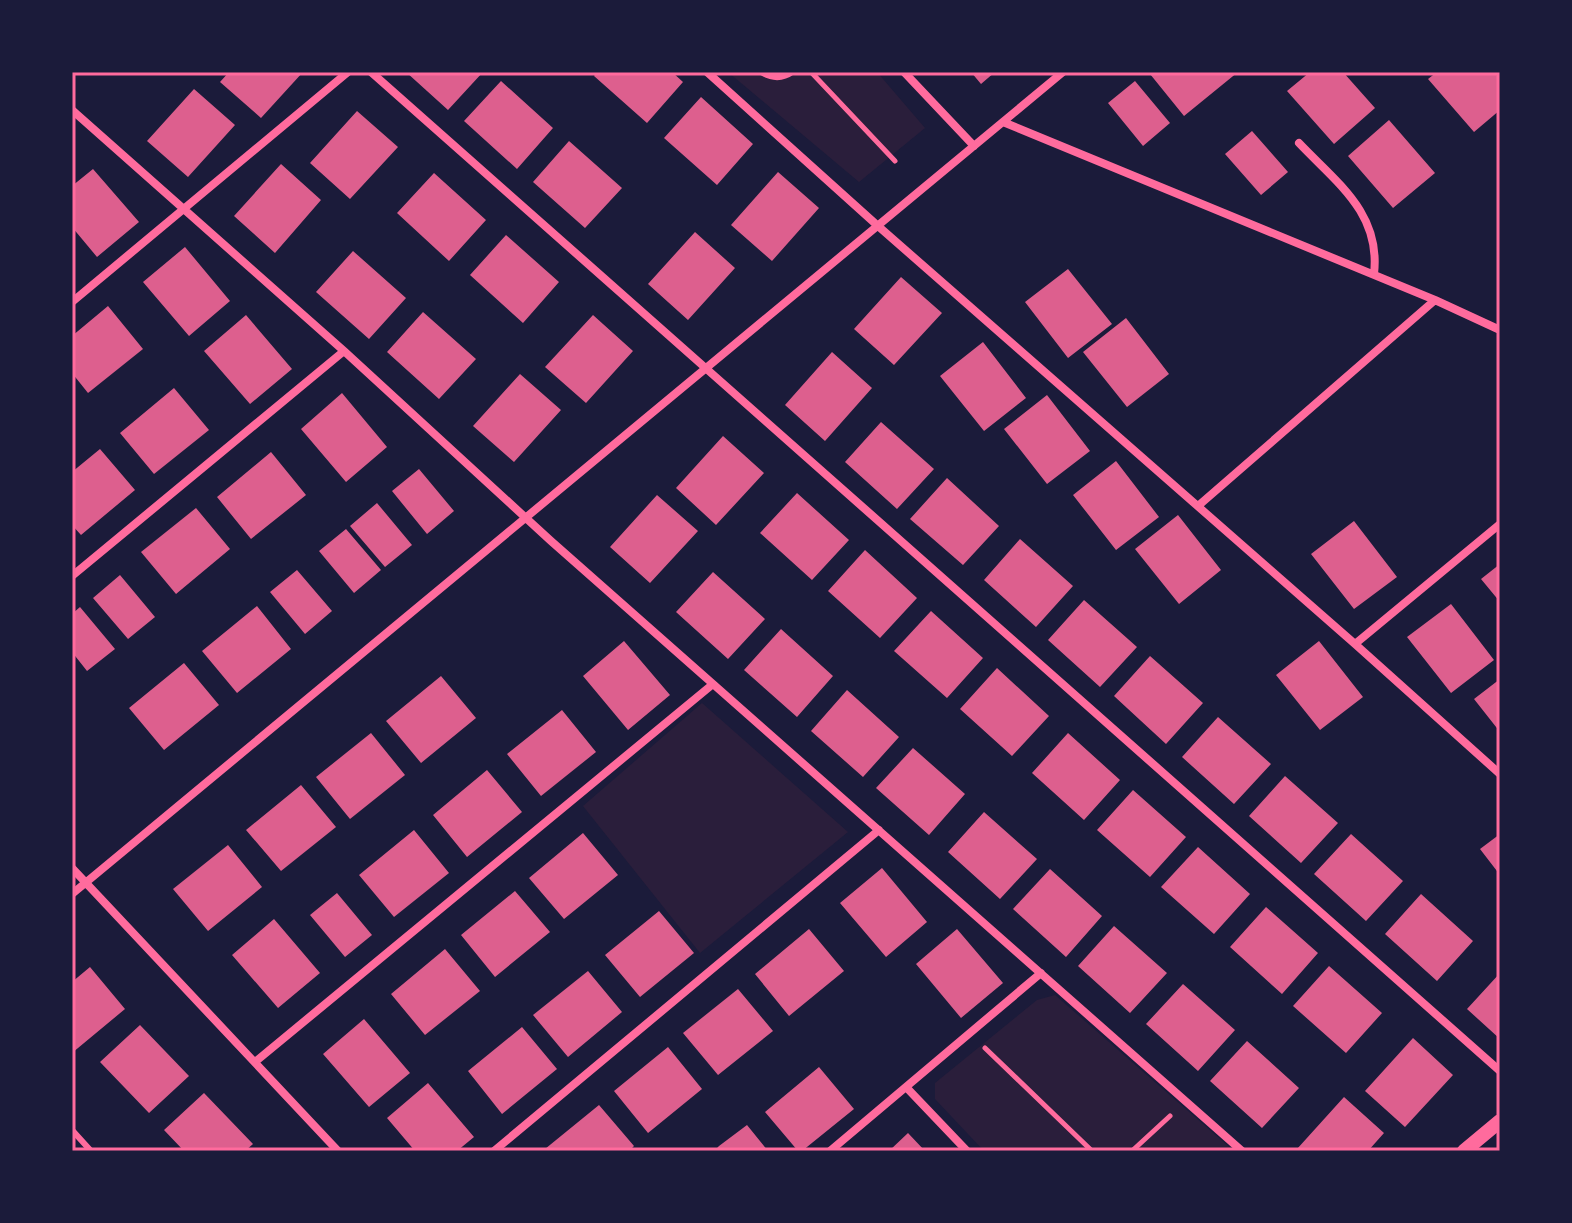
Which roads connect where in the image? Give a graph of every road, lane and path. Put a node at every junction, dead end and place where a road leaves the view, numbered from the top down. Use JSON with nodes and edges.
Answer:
{"nodes":[{"id":1,"x":348,"y":72,"type":"edge"},
{"id":2,"x":371,"y":72,"type":"edge"},
{"id":3,"x":707,"y":72,"type":"edge"},
{"id":4,"x":760,"y":72,"type":"edge"},
{"id":5,"x":793,"y":72,"type":"edge"},
{"id":6,"x":811,"y":72,"type":"edge"},
{"id":7,"x":904,"y":72,"type":"edge"},
{"id":8,"x":1063,"y":72,"type":"edge"},
{"id":9,"x":72,"y":110,"type":"edge"},
{"id":10,"x":1003,"y":122,"type":"junction"},
{"id":11,"x":1299,"y":143,"type":"dead end"},
{"id":12,"x":974,"y":146,"type":"junction"},
{"id":13,"x":895,"y":161,"type":"dead end"},
{"id":14,"x":185,"y":209,"type":"junction"},
{"id":15,"x":878,"y":226,"type":"junction"},
{"id":16,"x":1374,"y":274,"type":"junction"},
{"id":17,"x":1435,"y":300,"type":"junction"},
{"id":18,"x":72,"y":302,"type":"edge"},
{"id":19,"x":1500,"y":330,"type":"edge"},
{"id":20,"x":344,"y":351,"type":"junction"},
{"id":21,"x":704,"y":368,"type":"junction"},
{"id":22,"x":1198,"y":506,"type":"junction"},
{"id":23,"x":525,"y":518,"type":"junction"},
{"id":24,"x":1500,"y":524,"type":"edge"},
{"id":25,"x":72,"y":576,"type":"edge"},
{"id":26,"x":1355,"y":644,"type":"junction"},
{"id":27,"x":713,"y":684,"type":"junction"},
{"id":28,"x":1500,"y":774,"type":"edge"},
{"id":29,"x":879,"y":830,"type":"junction"},
{"id":30,"x":72,"y":868,"type":"edge"},
{"id":31,"x":86,"y":883,"type":"junction"},
{"id":32,"x":72,"y":894,"type":"edge"},
{"id":33,"x":1041,"y":973,"type":"junction"},
{"id":34,"x":970,"y":1033,"type":"junction"},
{"id":35,"x":255,"y":1062,"type":"junction"},
{"id":36,"x":1500,"y":1071,"type":"edge"},
{"id":37,"x":906,"y":1087,"type":"junction"},
{"id":38,"x":1186,"y":1101,"type":"junction"},
{"id":39,"x":1500,"y":1121,"type":"edge"},
{"id":40,"x":72,"y":1130,"type":"edge"},
{"id":41,"x":91,"y":1151,"type":"edge"},
{"id":42,"x":338,"y":1151,"type":"edge"},
{"id":43,"x":494,"y":1151,"type":"edge"},
{"id":44,"x":830,"y":1151,"type":"edge"},
{"id":45,"x":967,"y":1151,"type":"edge"},
{"id":46,"x":1092,"y":1151,"type":"edge"},
{"id":47,"x":1132,"y":1151,"type":"edge"},
{"id":48,"x":1242,"y":1151,"type":"edge"},
{"id":49,"x":1464,"y":1151,"type":"edge"}],
"edges":[{"from":1,"to":14,"type":"street"},
{"from":2,"to":21,"type":"street"},
{"from":3,"to":15,"type":"street"},
{"from":4,"to":5,"type":"path"},
{"from":6,"to":13,"type":"path"},
{"from":7,"to":12,"type":"street"},
{"from":8,"to":10,"type":"street"},
{"from":9,"to":14,"type":"street"},
{"from":10,"to":12,"type":"street"},
{"from":10,"to":16,"type":"street"},
{"from":11,"to":16,"type":"street"},
{"from":12,"to":15,"type":"street"},
{"from":14,"to":18,"type":"street"},
{"from":14,"to":20,"type":"street"},
{"from":15,"to":21,"type":"street"},
{"from":15,"to":22,"type":"street"},
{"from":16,"to":17,"type":"street"},
{"from":17,"to":19,"type":"street"},
{"from":17,"to":22,"type":"street"},
{"from":20,"to":23,"type":"street"},
{"from":20,"to":25,"type":"street"},
{"from":21,"to":23,"type":"street"},
{"from":21,"to":36,"type":"street"},
{"from":22,"to":26,"type":"street"},
{"from":23,"to":27,"type":"street"},
{"from":23,"to":31,"type":"street"},
{"from":24,"to":26,"type":"street"},
{"from":26,"to":28,"type":"street"},
{"from":27,"to":29,"type":"street"},
{"from":27,"to":35,"type":"street"},
{"from":29,"to":33,"type":"street"},
{"from":29,"to":43,"type":"street"},
{"from":30,"to":31,"type":"street"},
{"from":31,"to":32,"type":"street"},
{"from":31,"to":35,"type":"street"},
{"from":33,"to":34,"type":"street"},
{"from":33,"to":38,"type":"street"},
{"from":34,"to":37,"type":"street"},
{"from":34,"to":46,"type":"path"},
{"from":35,"to":42,"type":"street"},
{"from":37,"to":44,"type":"street"},
{"from":37,"to":45,"type":"street"},
{"from":38,"to":47,"type":"path"},
{"from":38,"to":48,"type":"street"},
{"from":39,"to":49,"type":"street"},
{"from":40,"to":41,"type":"lane"}]}
